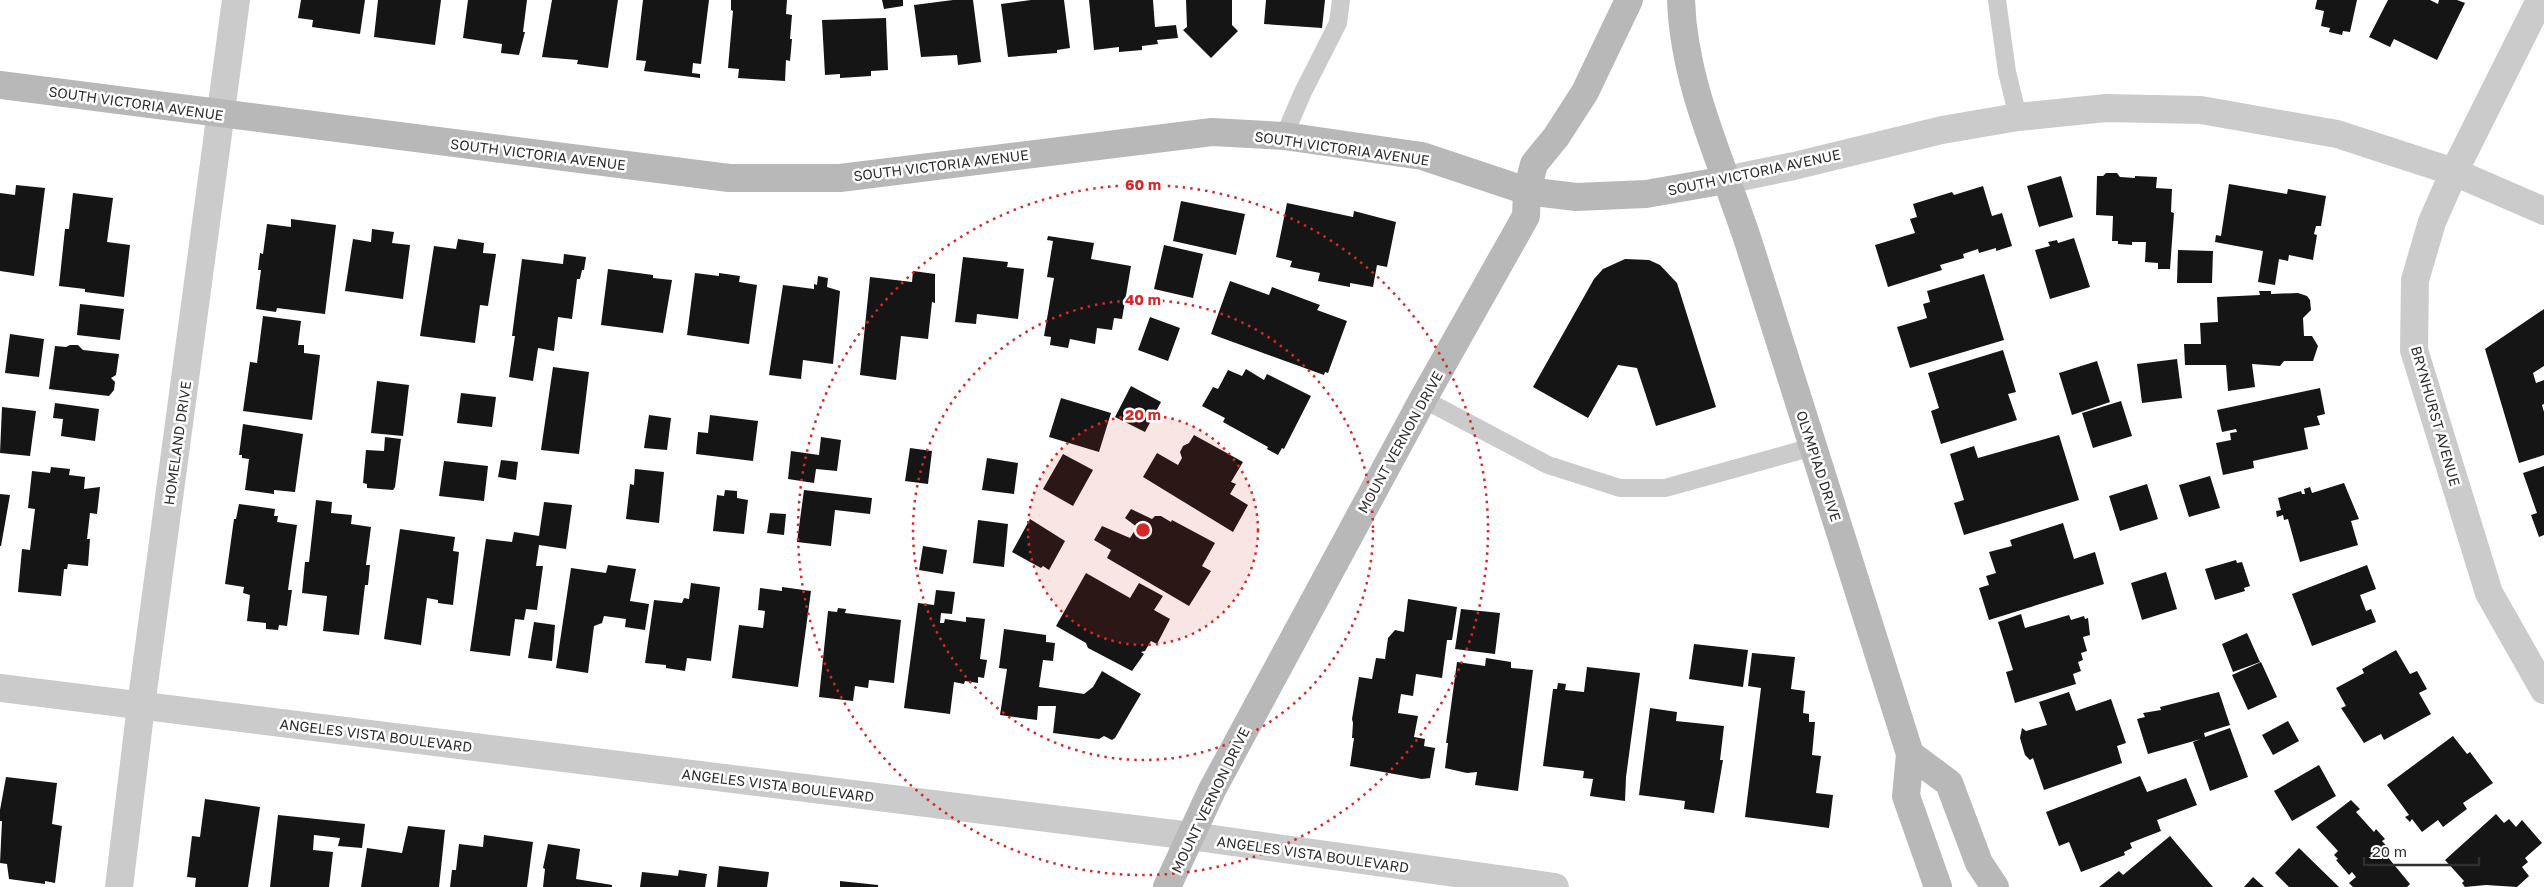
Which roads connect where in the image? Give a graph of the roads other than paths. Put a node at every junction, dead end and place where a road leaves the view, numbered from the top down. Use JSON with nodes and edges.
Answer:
{"nodes":[{"id":1,"x":236,"y":0,"type":"edge"},
{"id":2,"x":1341,"y":0,"type":"edge"},
{"id":3,"x":1629,"y":0,"type":"edge"},
{"id":4,"x":1681,"y":0,"type":"edge"},
{"id":5,"x":1997,"y":0,"type":"edge"},
{"id":6,"x":2540,"y":0,"type":"edge"},
{"id":7,"x":0,"y":85,"type":"edge"},
{"id":8,"x":222,"y":115,"type":"junction"},
{"id":9,"x":2018,"y":117,"type":"junction"},
{"id":10,"x":1284,"y":136,"type":"junction"},
{"id":11,"x":2454,"y":172,"type":"junction"},
{"id":12,"x":1726,"y":180,"type":"junction"},
{"id":13,"x":1527,"y":191,"type":"junction"},
{"id":14,"x":2544,"y":210,"type":"edge"},
{"id":15,"x":1424,"y":399,"type":"junction"},
{"id":16,"x":1813,"y":447,"type":"junction"},
{"id":17,"x":0,"y":688,"type":"edge"},
{"id":18,"x":2544,"y":690,"type":"edge"},
{"id":19,"x":141,"y":706,"type":"junction"},
{"id":20,"x":1910,"y":754,"type":"junction"},
{"id":21,"x":1191,"y":836,"type":"junction"},
{"id":22,"x":119,"y":887,"type":"edge"},
{"id":23,"x":1167,"y":887,"type":"edge"},
{"id":24,"x":1555,"y":887,"type":"edge"},
{"id":25,"x":1938,"y":887,"type":"edge"},
{"id":26,"x":1995,"y":887,"type":"edge"}],
"edges":[{"from":1,"to":8,"type":"street","name":"HOMELAND DRIVE"},
{"from":2,"to":10,"type":"lane"},
{"from":3,"to":13,"type":"street","name":"MOUNT VERNON DRIVE"},
{"from":4,"to":12,"type":"street","name":"OLYMPIAD DRIVE"},
{"from":5,"to":9,"type":"lane"},
{"from":6,"to":11,"type":"street","name":"BRYNHURST AVENUE"},
{"from":7,"to":8,"type":"street","name":"SOUTH VICTORIA AVENUE"},
{"from":8,"to":10,"type":"street","name":"SOUTH VICTORIA AVENUE"},
{"from":8,"to":19,"type":"street","name":"HOMELAND DRIVE"},
{"from":9,"to":11,"type":"street","name":"SOUTH VICTORIA AVENUE"},
{"from":9,"to":12,"type":"street","name":"SOUTH VICTORIA AVENUE"},
{"from":10,"to":13,"type":"street","name":"SOUTH VICTORIA AVENUE"},
{"from":11,"to":14,"type":"street","name":"SOUTH VICTORIA AVENUE"},
{"from":11,"to":18,"type":"street","name":"BRYNHURST AVENUE"},
{"from":12,"to":13,"type":"street","name":"SOUTH VICTORIA AVENUE"},
{"from":12,"to":16,"type":"street","name":"OLYMPIAD DRIVE"},
{"from":13,"to":15,"type":"street","name":"MOUNT VERNON DRIVE"},
{"from":15,"to":16,"type":"lane"},
{"from":15,"to":21,"type":"street","name":"MOUNT VERNON DRIVE"},
{"from":16,"to":20,"type":"street","name":"OLYMPIAD DRIVE"},
{"from":17,"to":19,"type":"street","name":"ANGELES VISTA BOULEVARD"},
{"from":19,"to":21,"type":"street","name":"ANGELES VISTA BOULEVARD"},
{"from":19,"to":22,"type":"street","name":"HOMELAND DRIVE"},
{"from":20,"to":25,"type":"street","name":"OLYMPIAD DRIVE"},
{"from":20,"to":26,"type":"street"},
{"from":21,"to":23,"type":"street","name":"MOUNT VERNON DRIVE"},
{"from":21,"to":24,"type":"street","name":"ANGELES VISTA BOULEVARD"}]}
